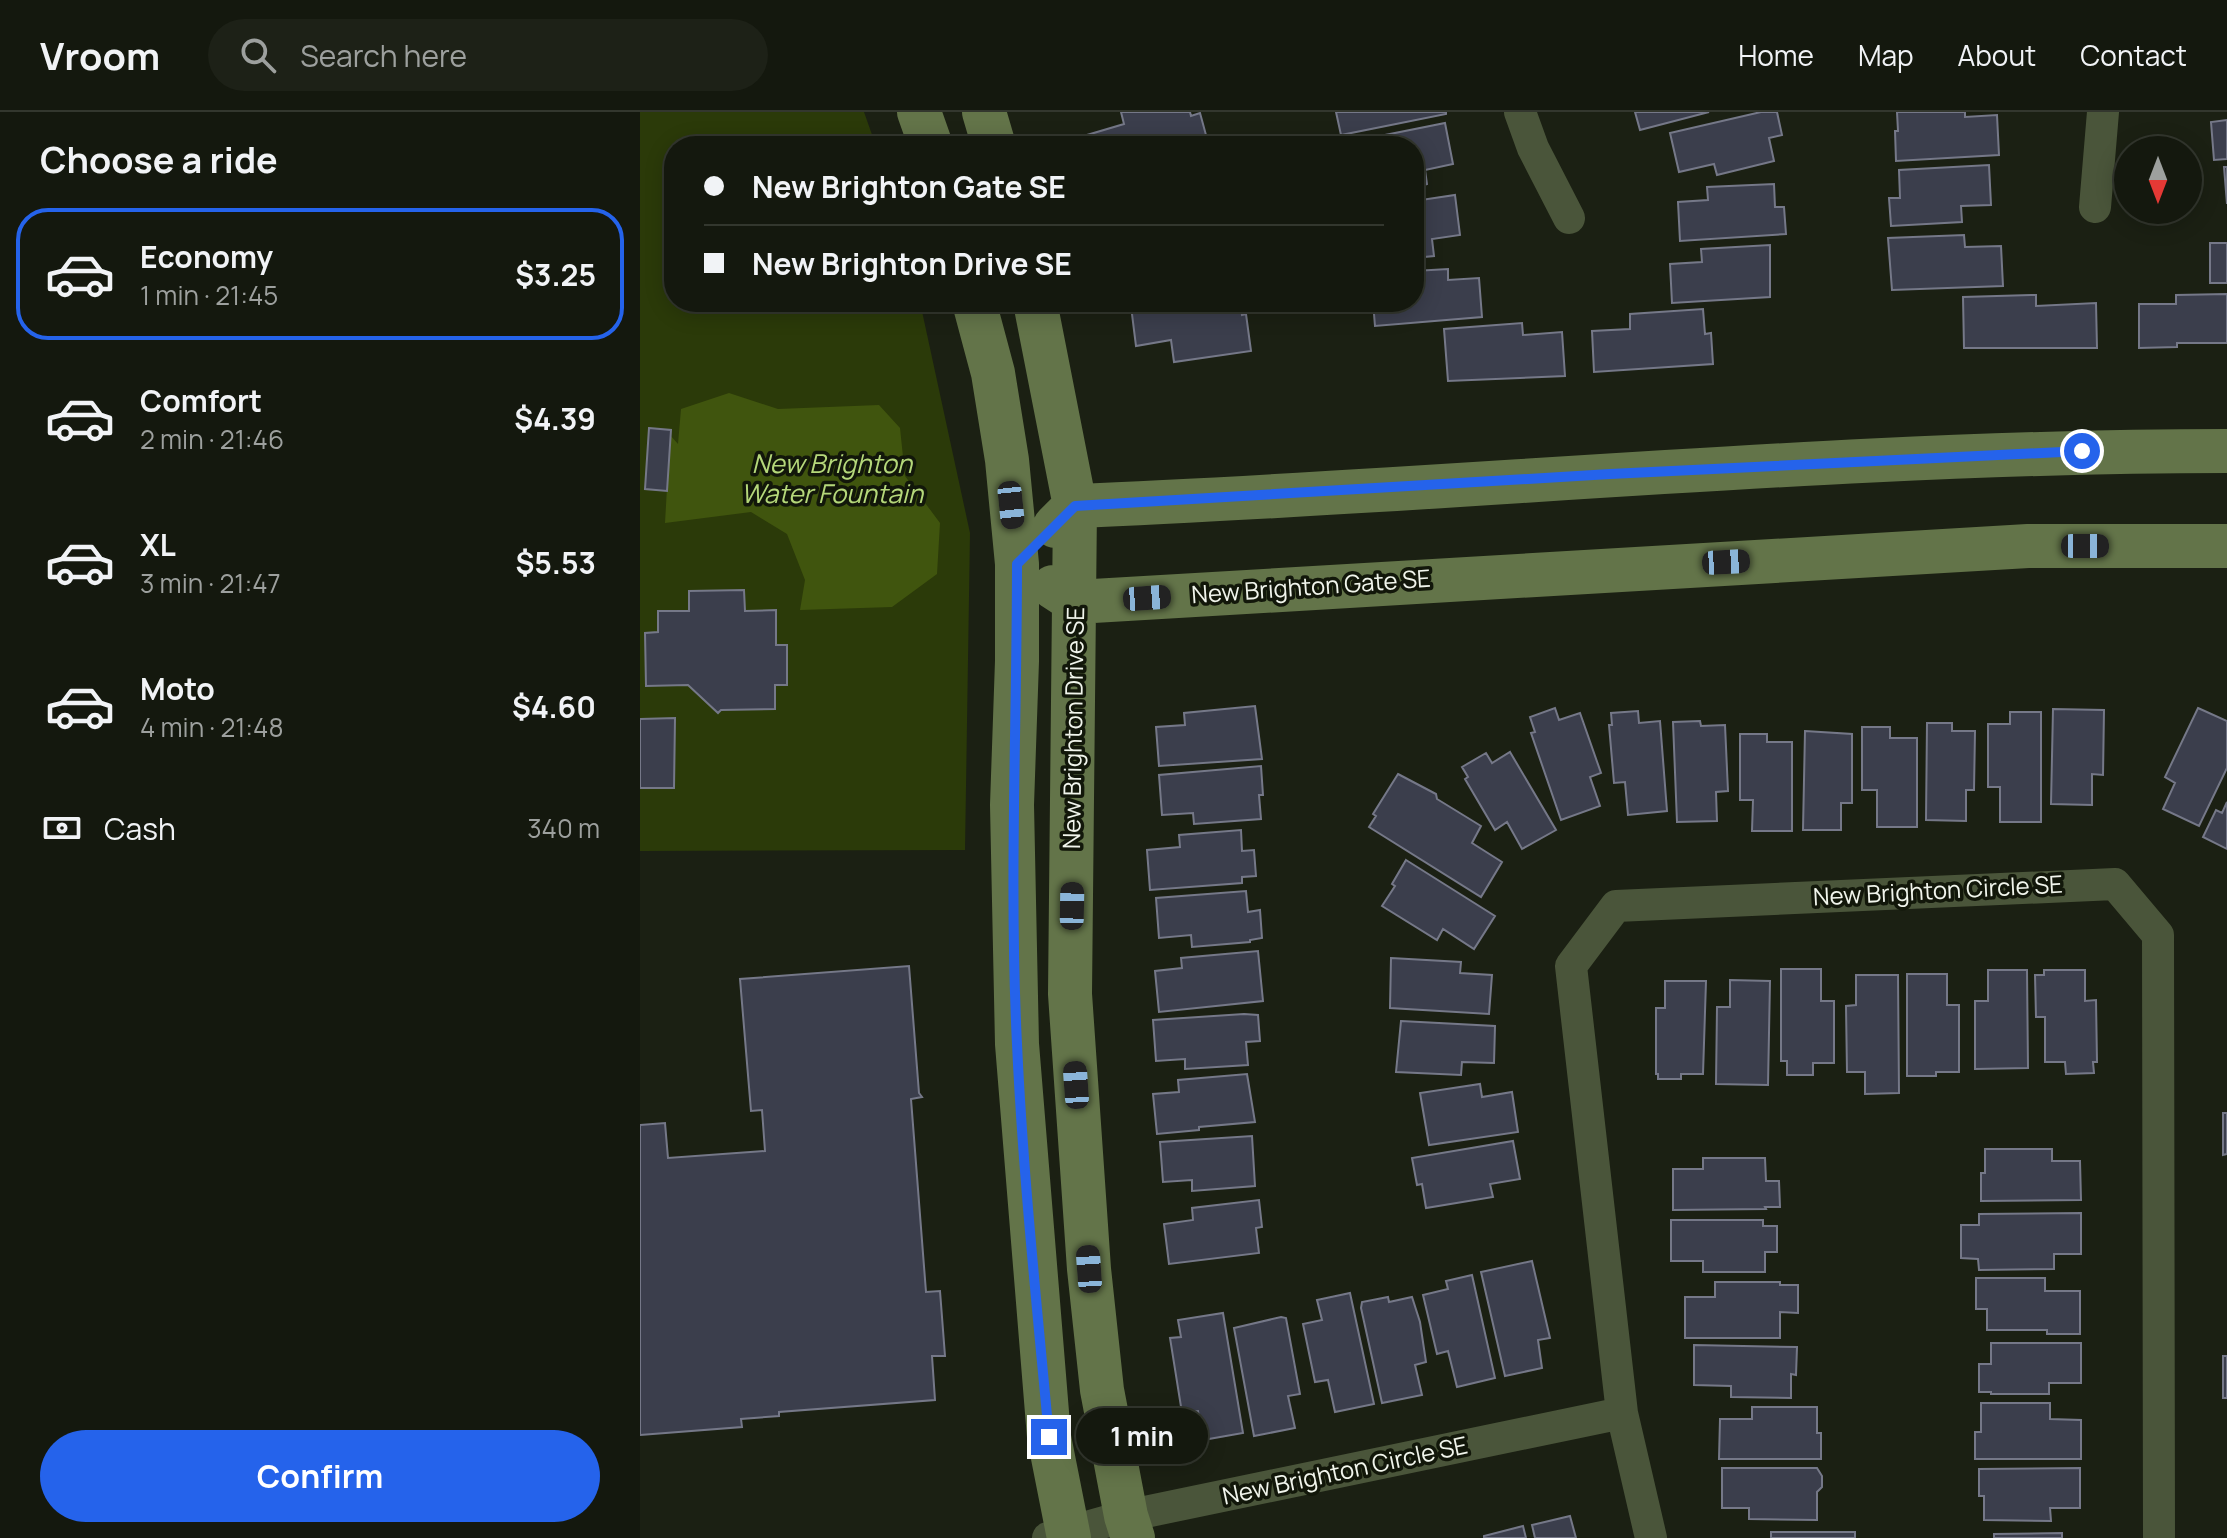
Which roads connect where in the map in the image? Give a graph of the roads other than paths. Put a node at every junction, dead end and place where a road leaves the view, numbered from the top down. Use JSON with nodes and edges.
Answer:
{"nodes":[{"id":1,"x":919,"y":112,"type":"edge"},
{"id":2,"x":984,"y":112,"type":"edge"},
{"id":3,"x":1520,"y":112,"type":"edge"},
{"id":4,"x":2103,"y":112,"type":"edge"},
{"id":5,"x":927,"y":136,"type":"edge"},
{"id":6,"x":991,"y":136,"type":"edge"},
{"id":7,"x":2095,"y":207,"type":"dead end"},
{"id":8,"x":1569,"y":218,"type":"dead end"},
{"id":9,"x":977,"y":312,"type":"edge"},
{"id":10,"x":1037,"y":312,"type":"edge"},
{"id":11,"x":2227,"y":451,"type":"edge"},
{"id":12,"x":1075,"y":506,"type":"junction"},
{"id":13,"x":2227,"y":546,"type":"edge"},
{"id":14,"x":1017,"y":564,"type":"junction"},
{"id":15,"x":1076,"y":602,"type":"junction"},
{"id":16,"x":1622,"y":1413,"type":"junction"},
{"id":17,"x":1129,"y":1527,"type":"edge"},
{"id":18,"x":1062,"y":1536,"type":"edge"},
{"id":19,"x":1651,"y":1538,"type":"edge"},
{"id":20,"x":2159,"y":1538,"type":"edge"}],
"edges":[{"from":1,"to":5,"type":"street"},
{"from":2,"to":6,"type":"street"},
{"from":3,"to":8,"type":"street"},
{"from":4,"to":7,"type":"street"},
{"from":9,"to":14,"type":"street"},
{"from":10,"to":12,"type":"street","name":"New Brighton Drive SE"},
{"from":11,"to":12,"type":"street"},
{"from":12,"to":14,"type":"street"},
{"from":12,"to":15,"type":"street","name":"New Brighton Drive SE"},
{"from":13,"to":15,"type":"street","name":"New Brighton Gate SE"},
{"from":14,"to":15,"type":"street"},
{"from":14,"to":18,"type":"street"},
{"from":15,"to":17,"type":"street","name":"New Brighton Drive SE"},
{"from":16,"to":17,"type":"street","name":"New Brighton Circle SE"},
{"from":16,"to":19,"type":"street","name":"New Brighton Circle SE"},
{"from":16,"to":20,"type":"street","name":"New Brighton Circle SE"},
{"from":17,"to":18,"type":"street","name":"New Brighton Circle SE"}]}
